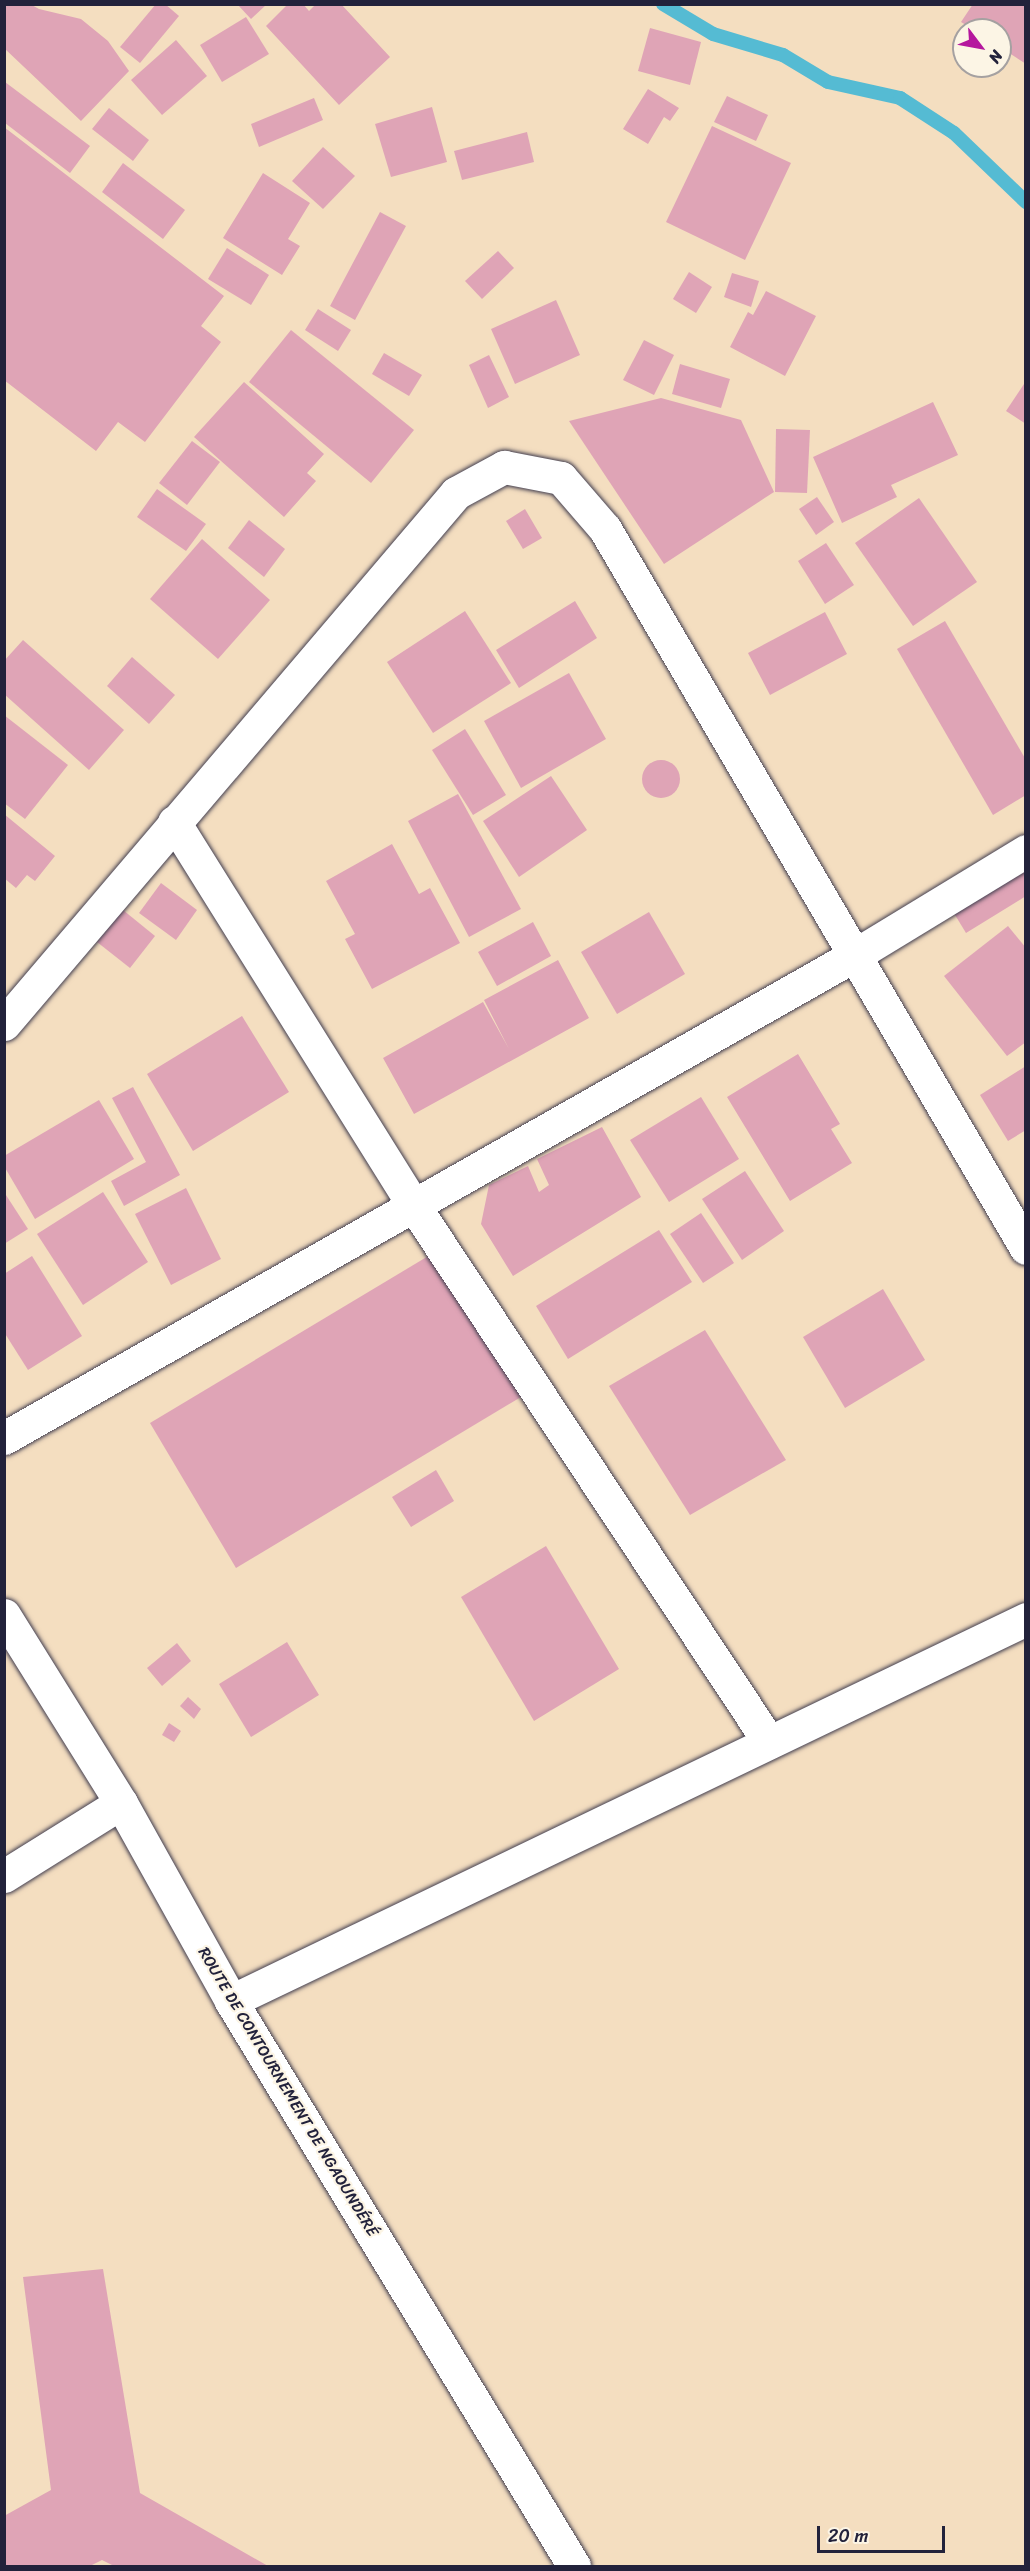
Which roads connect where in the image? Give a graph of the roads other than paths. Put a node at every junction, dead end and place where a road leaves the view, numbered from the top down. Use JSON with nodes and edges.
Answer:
{"nodes":[{"id":1,"x":174,"y":822,"type":"junction"},
{"id":2,"x":1026,"y":851,"type":"edge"},
{"id":3,"x":855,"y":955,"type":"junction"},
{"id":4,"x":4,"y":1024,"type":"edge"},
{"id":5,"x":414,"y":1206,"type":"junction"},
{"id":6,"x":1026,"y":1248,"type":"edge"},
{"id":7,"x":4,"y":1438,"type":"edge"},
{"id":8,"x":4,"y":1615,"type":"edge"},
{"id":9,"x":1026,"y":1619,"type":"edge"},
{"id":10,"x":769,"y":1742,"type":"junction"},
{"id":11,"x":121,"y":1803,"type":"junction"},
{"id":12,"x":4,"y":1876,"type":"edge"},
{"id":13,"x":231,"y":2001,"type":"junction"},
{"id":14,"x":574,"y":2566,"type":"edge"}],
"edges":[{"from":1,"to":3,"type":"street"},
{"from":1,"to":4,"type":"street"},
{"from":1,"to":5,"type":"street"},
{"from":2,"to":3,"type":"street"},
{"from":3,"to":5,"type":"street"},
{"from":3,"to":6,"type":"street"},
{"from":5,"to":7,"type":"street"},
{"from":5,"to":10,"type":"street"},
{"from":8,"to":11,"type":"street","name":"ROUTE DE CONTOURNEMENT DE NGAOUNDÉRÉ"},
{"from":9,"to":10,"type":"street"},
{"from":10,"to":13,"type":"street"},
{"from":11,"to":12,"type":"street"},
{"from":11,"to":13,"type":"street","name":"ROUTE DE CONTOURNEMENT DE NGAOUNDÉRÉ"},
{"from":13,"to":14,"type":"street","name":"ROUTE DE CONTOURNEMENT DE NGAOUNDÉRÉ"}]}
